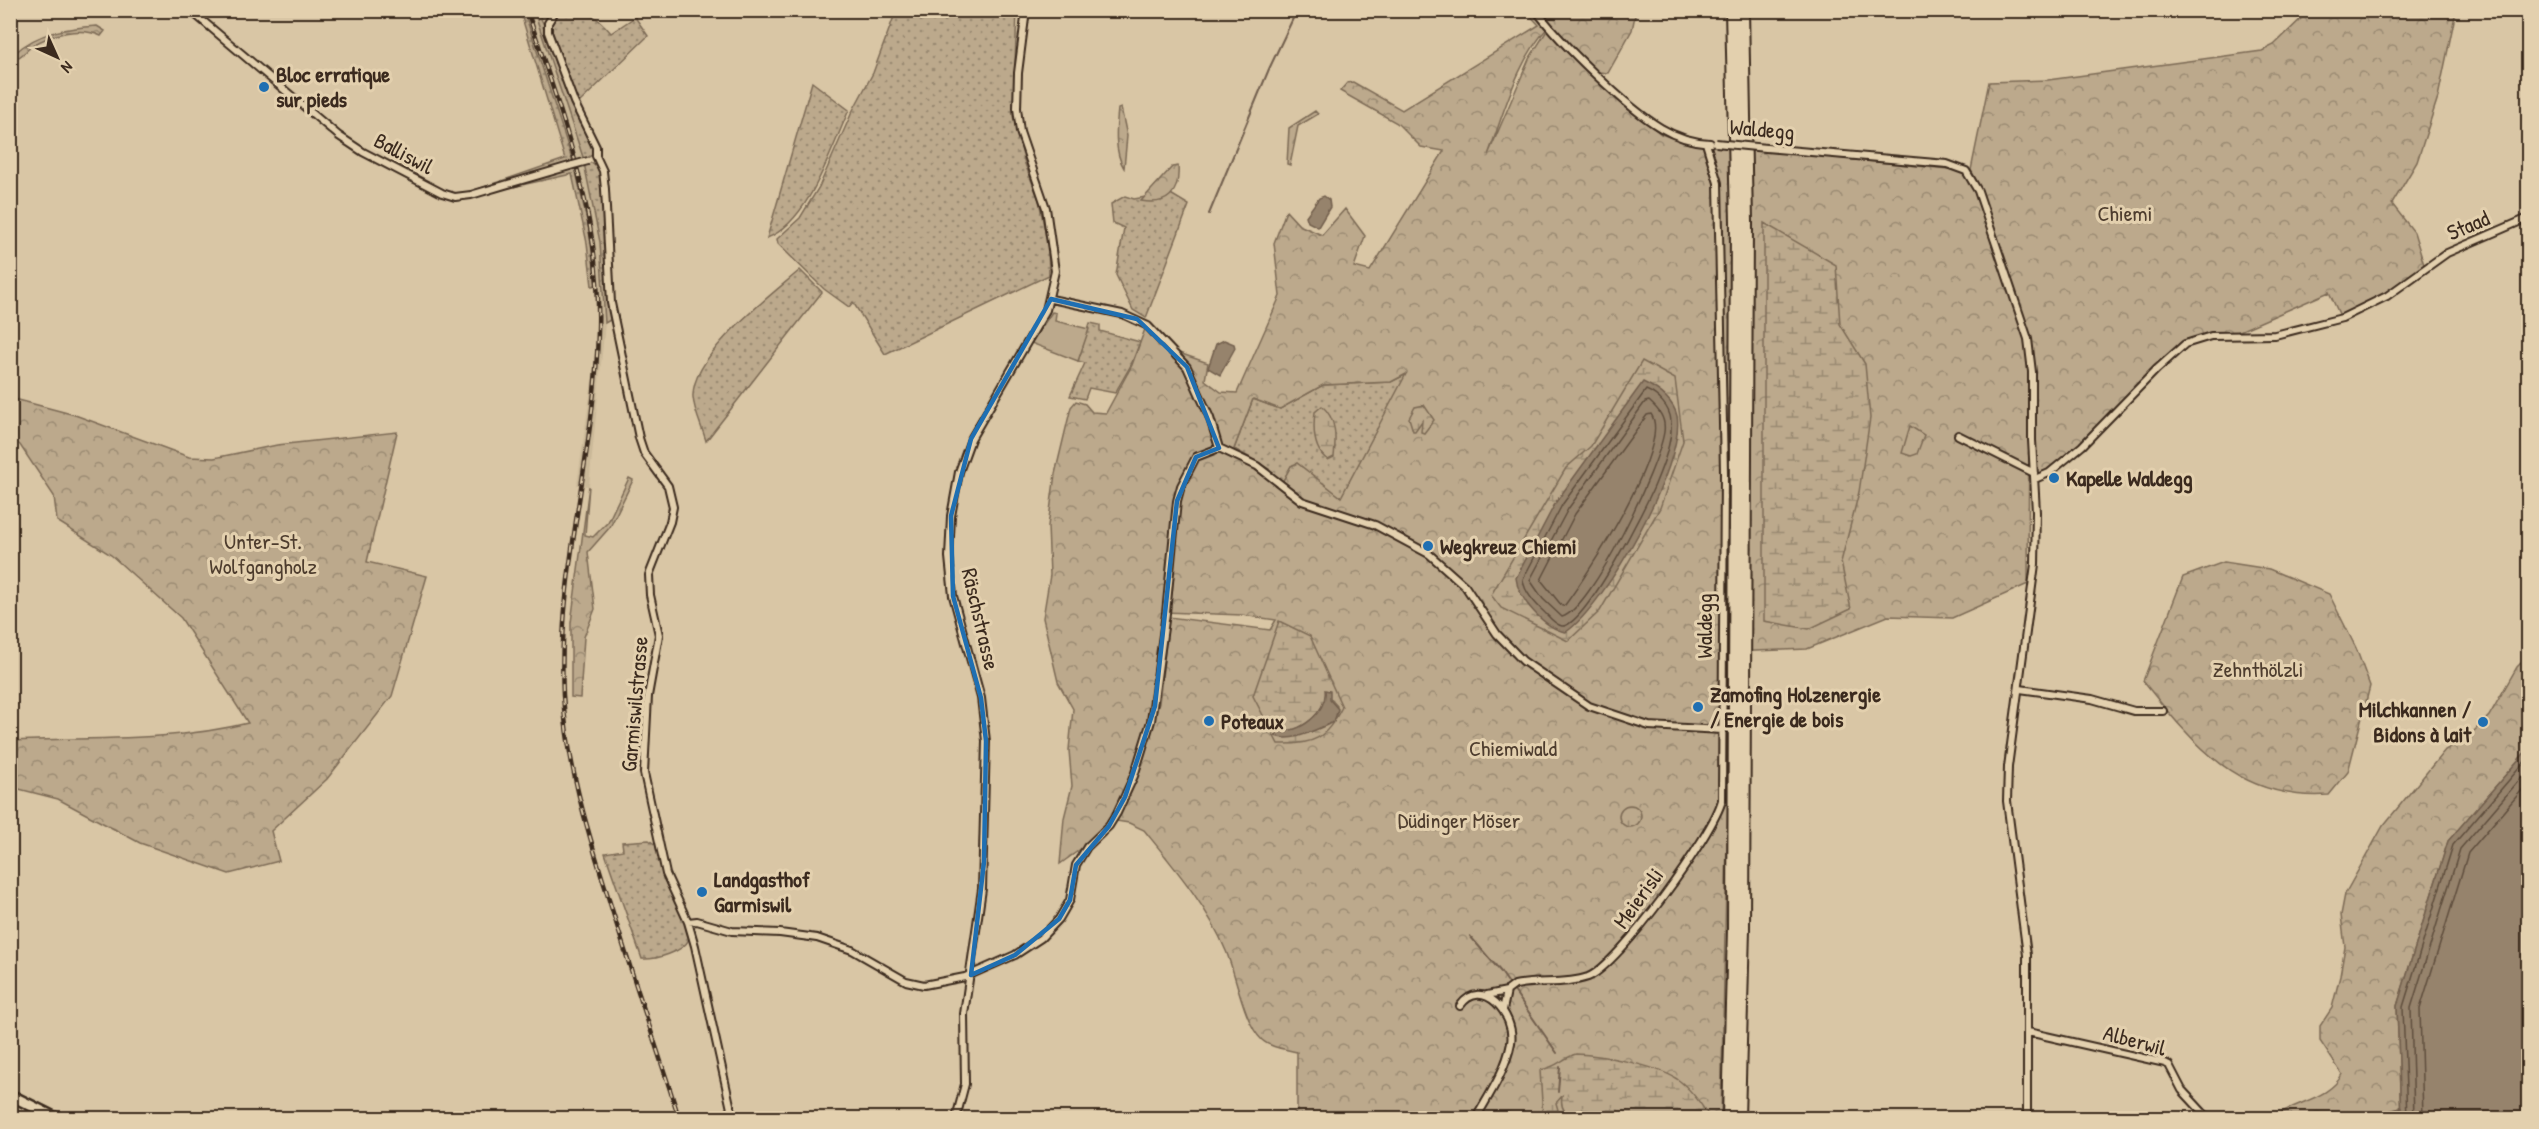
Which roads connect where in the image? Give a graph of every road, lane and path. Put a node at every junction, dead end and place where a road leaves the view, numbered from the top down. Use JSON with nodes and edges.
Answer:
{"nodes":[{"id":1,"x":190,"y":10,"type":"edge"},
{"id":2,"x":556,"y":10,"type":"edge"},
{"id":3,"x":1026,"y":10,"type":"edge"},
{"id":4,"x":1536,"y":10,"type":"edge"},
{"id":5,"x":1732,"y":10,"type":"edge"},
{"id":6,"x":1742,"y":10,"type":"edge"},
{"id":7,"x":1706,"y":143,"type":"junction"},
{"id":8,"x":596,"y":156,"type":"junction"},
{"id":9,"x":2529,"y":218,"type":"edge"},
{"id":10,"x":1051,"y":299,"type":"junction"},
{"id":11,"x":1958,"y":435,"type":"dead end"},
{"id":12,"x":1219,"y":448,"type":"junction"},
{"id":13,"x":2035,"y":476,"type":"junction"},
{"id":14,"x":2020,"y":689,"type":"junction"},
{"id":15,"x":2163,"y":711,"type":"dead end"},
{"id":16,"x":1722,"y":730,"type":"junction"},
{"id":17,"x":688,"y":922,"type":"junction"},
{"id":18,"x":971,"y":975,"type":"junction"},
{"id":19,"x":1507,"y":991,"type":"junction"},
{"id":20,"x":1486,"y":995,"type":"junction"},
{"id":21,"x":1460,"y":1006,"type":"dead end"},
{"id":22,"x":1503,"y":1010,"type":"junction"},
{"id":23,"x":2028,"y":1032,"type":"junction"},
{"id":24,"x":10,"y":1095,"type":"edge"},
{"id":25,"x":56,"y":1119,"type":"edge"},
{"id":26,"x":733,"y":1119,"type":"edge"},
{"id":27,"x":956,"y":1119,"type":"edge"},
{"id":28,"x":1476,"y":1119,"type":"edge"},
{"id":29,"x":1729,"y":1119,"type":"edge"},
{"id":30,"x":1738,"y":1119,"type":"edge"},
{"id":31,"x":2027,"y":1119,"type":"edge"},
{"id":32,"x":2208,"y":1119,"type":"edge"}],
"edges":[{"from":1,"to":8,"type":"street","name":"Balliswil","bridge":true},
{"from":2,"to":8,"type":"street"},
{"from":3,"to":10,"type":"street","name":"Räschstrasse"},
{"from":4,"to":7,"type":"street"},
{"from":5,"to":29,"type":"highway"},
{"from":6,"to":30,"type":"highway"},
{"from":7,"to":13,"type":"street","name":"Waldegg","bridge":true},
{"from":7,"to":16,"type":"street","name":"Waldegg"},
{"from":8,"to":17,"type":"street","name":"Garmiswilstrasse"},
{"from":9,"to":13,"type":"street","name":"Staad"},
{"from":10,"to":12,"type":"street"},
{"from":10,"to":18,"type":"street","name":"Räschstrasse"},
{"from":11,"to":13,"type":"street"},
{"from":12,"to":16,"type":"street"},
{"from":12,"to":18,"type":"street"},
{"from":13,"to":14,"type":"street","name":"Waldegg"},
{"from":14,"to":15,"type":"street"},
{"from":14,"to":23,"type":"street","name":"Waldegg"},
{"from":16,"to":19,"type":"street","name":"Meierisli"},
{"from":17,"to":18,"type":"street"},
{"from":17,"to":26,"type":"street","name":"Garmiswilstrasse"},
{"from":18,"to":27,"type":"street","name":"Räschstrasse"},
{"from":19,"to":20,"type":"street"},
{"from":19,"to":22,"type":"street"},
{"from":20,"to":21,"type":"street"},
{"from":20,"to":22,"type":"street"},
{"from":22,"to":28,"type":"street"},
{"from":23,"to":31,"type":"street","name":"Waldegg"},
{"from":23,"to":32,"type":"street","name":"Alberwil"},
{"from":24,"to":25,"type":"main road"}]}
